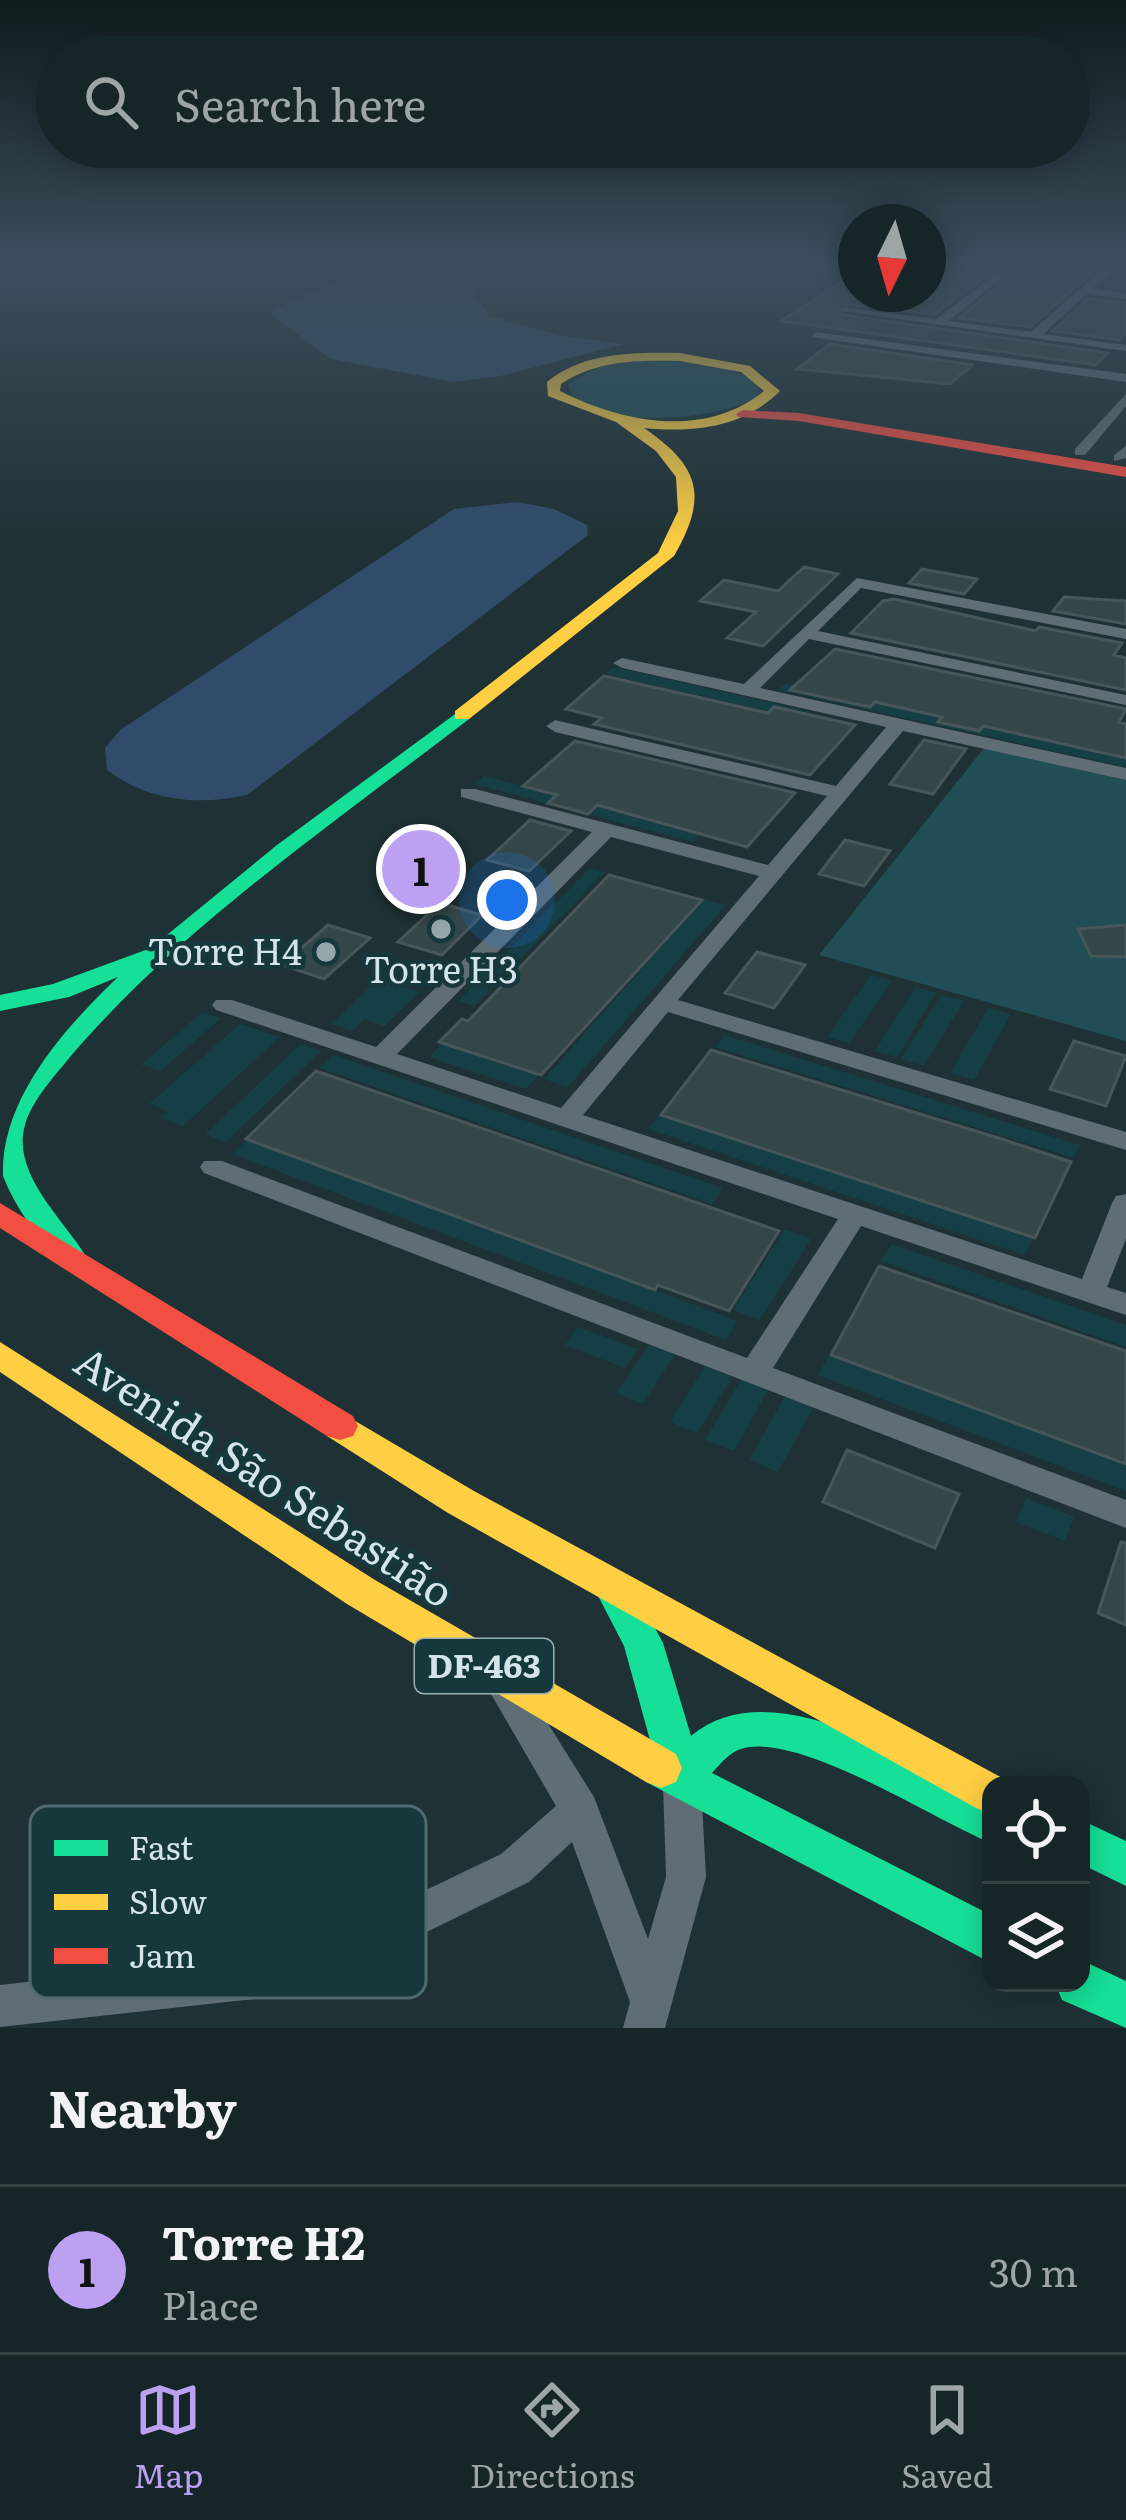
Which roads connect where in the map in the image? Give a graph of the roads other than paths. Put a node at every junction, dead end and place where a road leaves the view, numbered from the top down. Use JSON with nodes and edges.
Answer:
{"nodes":[{"id":1,"x":633,"y":359,"type":"edge"},
{"id":2,"x":688,"y":359,"type":"edge"},
{"id":3,"x":989,"y":359,"type":"edge"},
{"id":4,"x":1126,"y":378,"type":"edge"},
{"id":5,"x":773,"y":392,"type":"junction"},
{"id":6,"x":1124,"y":401,"type":"edge"},
{"id":7,"x":742,"y":415,"type":"junction"},
{"id":8,"x":622,"y":420,"type":"junction"},
{"id":9,"x":699,"y":422,"type":"junction"},
{"id":10,"x":1080,"y":452,"type":"junction"},
{"id":11,"x":676,"y":456,"type":"junction"},
{"id":12,"x":1124,"y":460,"type":"edge"},
{"id":13,"x":808,"y":634,"type":"junction"},
{"id":14,"x":1126,"y":634,"type":"edge"},
{"id":15,"x":622,"y":663,"type":"dead end"},
{"id":16,"x":747,"y":691,"type":"junction"},
{"id":17,"x":1126,"y":700,"type":"edge"},
{"id":18,"x":898,"y":724,"type":"junction"},
{"id":19,"x":555,"y":726,"type":"dead end"},
{"id":20,"x":1126,"y":774,"type":"edge"},
{"id":21,"x":841,"y":793,"type":"junction"},
{"id":22,"x":468,"y":794,"type":"dead end"},
{"id":23,"x":606,"y":830,"type":"junction"},
{"id":24,"x":772,"y":873,"type":"junction"},
{"id":25,"x":163,"y":952,"type":"junction"},
{"id":26,"x":0,"y":1003,"type":"edge"},
{"id":27,"x":666,"y":1004,"type":"junction"},
{"id":28,"x":224,"y":1005,"type":"dead end"},
{"id":29,"x":381,"y":1056,"type":"junction"},
{"id":30,"x":567,"y":1117,"type":"junction"},
{"id":31,"x":1126,"y":1141,"type":"edge"},
{"id":32,"x":213,"y":1167,"type":"dead end"},
{"id":33,"x":1126,"y":1203,"type":"edge"},
{"id":34,"x":0,"y":1214,"type":"edge"},
{"id":35,"x":854,"y":1216,"type":"junction"},
{"id":36,"x":69,"y":1255,"type":"junction"},
{"id":37,"x":1091,"y":1292,"type":"junction"},
{"id":38,"x":1126,"y":1304,"type":"edge"},
{"id":39,"x":0,"y":1355,"type":"edge"},
{"id":40,"x":755,"y":1371,"type":"junction"},
{"id":41,"x":1126,"y":1514,"type":"edge"},
{"id":42,"x":613,"y":1588,"type":"junction"},
{"id":43,"x":495,"y":1672,"type":"junction"},
{"id":44,"x":682,"y":1777,"type":"junction"},
{"id":45,"x":982,"y":1789,"type":"edge"},
{"id":46,"x":580,"y":1810,"type":"junction"},
{"id":47,"x":982,"y":1818,"type":"edge"},
{"id":48,"x":1090,"y":1846,"type":"edge"},
{"id":49,"x":1090,"y":1855,"type":"edge"},
{"id":50,"x":1126,"y":1865,"type":"edge"},
{"id":51,"x":426,"y":1911,"type":"edge"},
{"id":52,"x":982,"y":1936,"type":"edge"},
{"id":53,"x":1090,"y":1988,"type":"edge"},
{"id":54,"x":72,"y":1998,"type":"edge"},
{"id":55,"x":0,"y":2006,"type":"edge"},
{"id":56,"x":1126,"y":2006,"type":"edge"},
{"id":57,"x":647,"y":2014,"type":"edge"}],
"edges":[{"from":1,"to":8,"type":"street"},
{"from":2,"to":5,"type":"street"},
{"from":3,"to":4,"type":"street"},
{"from":5,"to":7,"type":"street"},
{"from":5,"to":10,"type":"street"},
{"from":6,"to":10,"type":"street"},
{"from":7,"to":9,"type":"street"},
{"from":7,"to":12,"type":"street"},
{"from":8,"to":9,"type":"street"},
{"from":8,"to":11,"type":"street"},
{"from":9,"to":11,"type":"street"},
{"from":10,"to":12,"type":"street"},
{"from":11,"to":25,"type":"street"},
{"from":13,"to":14,"type":"street"},
{"from":13,"to":16,"type":"street"},
{"from":13,"to":17,"type":"street"},
{"from":15,"to":16,"type":"street"},
{"from":16,"to":18,"type":"street"},
{"from":18,"to":20,"type":"street"},
{"from":18,"to":21,"type":"street"},
{"from":19,"to":21,"type":"street"},
{"from":21,"to":24,"type":"street"},
{"from":22,"to":23,"type":"street"},
{"from":23,"to":24,"type":"street"},
{"from":23,"to":29,"type":"street"},
{"from":24,"to":27,"type":"street"},
{"from":25,"to":26,"type":"street"},
{"from":25,"to":36,"type":"street"},
{"from":27,"to":30,"type":"street"},
{"from":27,"to":31,"type":"street"},
{"from":28,"to":29,"type":"street"},
{"from":29,"to":30,"type":"street"},
{"from":30,"to":35,"type":"street"},
{"from":32,"to":40,"type":"street"},
{"from":33,"to":37,"type":"street"},
{"from":34,"to":36,"type":"street"},
{"from":35,"to":37,"type":"street"},
{"from":35,"to":40,"type":"street"},
{"from":36,"to":42,"type":"street"},
{"from":37,"to":38,"type":"street"},
{"from":39,"to":43,"type":"street","name":"Avenida São Sebastião","number":"DF-463"},
{"from":40,"to":41,"type":"street"},
{"from":42,"to":44,"type":"street"},
{"from":42,"to":45,"type":"street"},
{"from":43,"to":44,"type":"street","name":"Avenida São Sebastião","number":"DF-463"},
{"from":43,"to":46,"type":"street"},
{"from":44,"to":47,"type":"street"},
{"from":44,"to":52,"type":"street","name":"Avenida São Sebastião","number":"DF-463"},
{"from":44,"to":57,"type":"street"},
{"from":46,"to":51,"type":"street"},
{"from":46,"to":57,"type":"street"},
{"from":48,"to":50,"type":"street"},
{"from":49,"to":50,"type":"street"},
{"from":53,"to":56,"type":"street"},
{"from":54,"to":55,"type":"street"}]}
